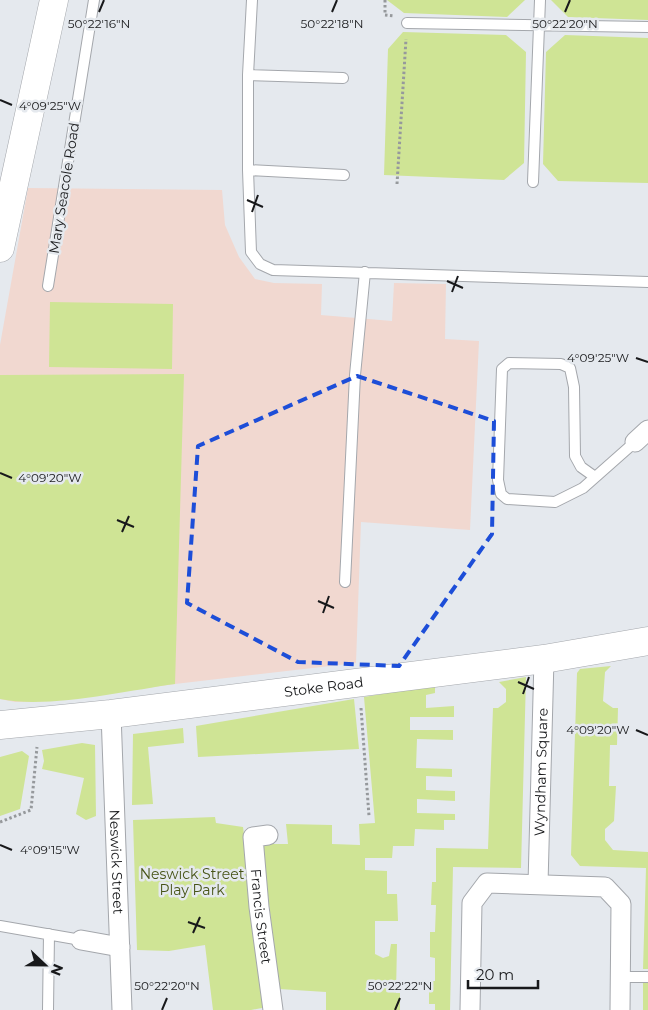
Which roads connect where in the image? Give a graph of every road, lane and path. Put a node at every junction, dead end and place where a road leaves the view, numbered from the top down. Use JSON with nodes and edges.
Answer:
{"nodes":[{"id":1,"x":54,"y":0,"type":"edge"},
{"id":2,"x":94,"y":0,"type":"edge"},
{"id":3,"x":252,"y":0,"type":"edge"},
{"id":4,"x":385,"y":0,"type":"edge"},
{"id":5,"x":540,"y":0,"type":"edge"},
{"id":6,"x":406,"y":23,"type":"junction"},
{"id":7,"x":539,"y":24,"type":"junction"},
{"id":8,"x":648,"y":27,"type":"edge"},
{"id":9,"x":248,"y":75,"type":"junction"},
{"id":10,"x":343,"y":78,"type":"dead end"},
{"id":11,"x":248,"y":170,"type":"junction"},
{"id":12,"x":344,"y":175,"type":"dead end"},
{"id":13,"x":533,"y":182,"type":"dead end"},
{"id":14,"x":397,"y":184,"type":"dead end"},
{"id":15,"x":5,"y":192,"type":"edge"},
{"id":16,"x":0,"y":248,"type":"edge"},
{"id":17,"x":365,"y":272,"type":"junction"},
{"id":18,"x":648,"y":282,"type":"edge"},
{"id":19,"x":48,"y":286,"type":"dead end"},
{"id":20,"x":641,"y":436,"type":"edge"},
{"id":21,"x":595,"y":476,"type":"junction"},
{"id":22,"x":345,"y":582,"type":"dead end"},
{"id":23,"x":648,"y":641,"type":"edge"},
{"id":24,"x":544,"y":659,"type":"junction"},
{"id":25,"x":358,"y":682,"type":"junction"},
{"id":26,"x":111,"y":714,"type":"junction"},
{"id":27,"x":34,"y":722,"type":"junction"},
{"id":28,"x":0,"y":725,"type":"edge"},
{"id":29,"x":370,"y":816,"type":"dead end"},
{"id":30,"x":0,"y":822,"type":"edge"},
{"id":31,"x":268,"y":835,"type":"dead end"},
{"id":32,"x":538,"y":884,"type":"junction"},
{"id":33,"x":0,"y":926,"type":"edge"},
{"id":34,"x":49,"y":934,"type":"junction"},
{"id":35,"x":81,"y":940,"type":"joint"},
{"id":36,"x":120,"y":946,"type":"junction"},
{"id":37,"x":620,"y":977,"type":"junction"},
{"id":38,"x":648,"y":977,"type":"edge"},
{"id":39,"x":48,"y":1010,"type":"edge"},
{"id":40,"x":122,"y":1010,"type":"edge"},
{"id":41,"x":273,"y":1010,"type":"edge"},
{"id":42,"x":470,"y":1010,"type":"edge"},
{"id":43,"x":620,"y":1010,"type":"edge"}],
"edges":[{"from":1,"to":15,"type":"street"},
{"from":2,"to":19,"type":"lane","name":"Mary Seacole Road"},
{"from":3,"to":9,"type":"lane"},
{"from":4,"to":6,"type":"path"},
{"from":5,"to":7,"type":"lane"},
{"from":6,"to":7,"type":"lane"},
{"from":6,"to":14,"type":"path"},
{"from":7,"to":8,"type":"lane"},
{"from":7,"to":13,"type":"lane"},
{"from":9,"to":10,"type":"lane"},
{"from":9,"to":11,"type":"lane"},
{"from":11,"to":12,"type":"lane"},
{"from":11,"to":17,"type":"lane"},
{"from":15,"to":16,"type":"street"},
{"from":17,"to":18,"type":"lane"},
{"from":17,"to":22,"type":"lane"},
{"from":20,"to":21,"type":"lane"},
{"from":21,"to":21,"type":"lane"},
{"from":23,"to":24,"type":"street","name":"Stoke Road"},
{"from":24,"to":25,"type":"street","name":"Stoke Road"},
{"from":24,"to":32,"type":"street","name":"Wyndham Square"},
{"from":25,"to":26,"type":"street","name":"Stoke Road"},
{"from":25,"to":29,"type":"path"},
{"from":26,"to":27,"type":"street","name":"Stoke Road"},
{"from":26,"to":36,"type":"street","name":"Neswick Street"},
{"from":27,"to":28,"type":"street","name":"Stoke Road"},
{"from":27,"to":30,"type":"path"},
{"from":31,"to":41,"type":"street","name":"Francis Street"},
{"from":32,"to":37,"type":"street"},
{"from":32,"to":42,"type":"street"},
{"from":33,"to":34,"type":"lane"},
{"from":34,"to":35,"type":"lane"},
{"from":34,"to":39,"type":"lane"},
{"from":35,"to":36,"type":"street"},
{"from":36,"to":40,"type":"street","name":"Neswick Street"},
{"from":37,"to":38,"type":"lane"},
{"from":37,"to":43,"type":"street"}]}
